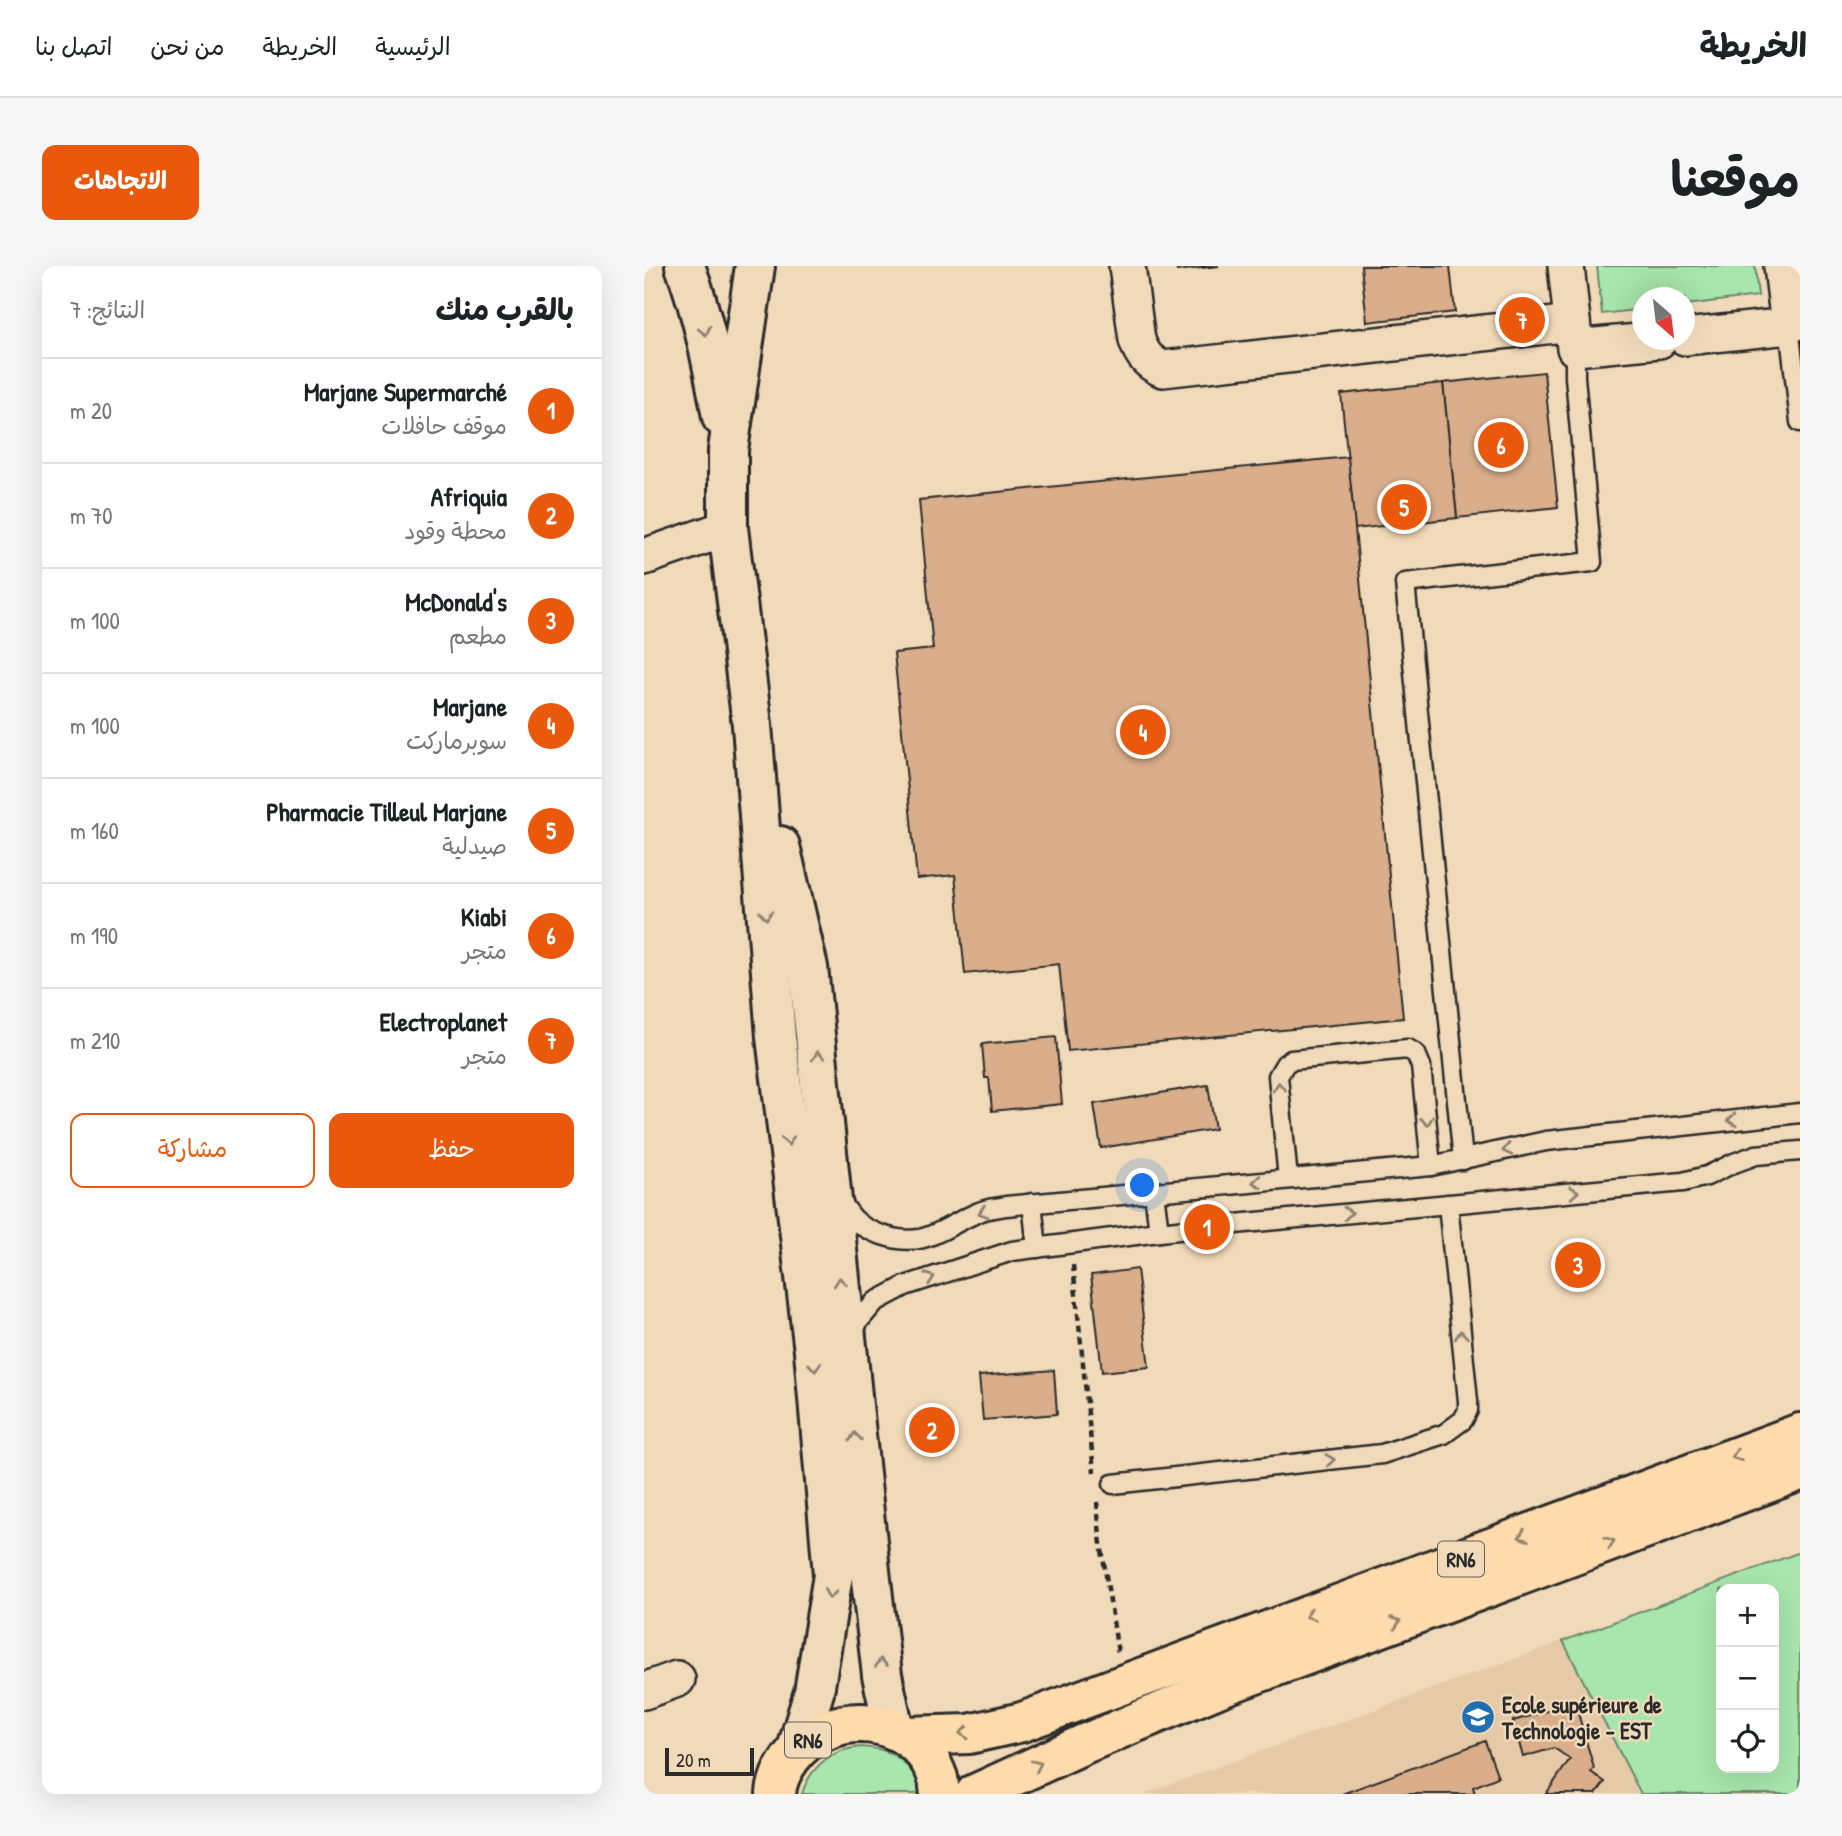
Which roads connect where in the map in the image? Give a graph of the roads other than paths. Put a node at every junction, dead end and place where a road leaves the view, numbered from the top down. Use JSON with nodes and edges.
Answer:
{"nodes":[{"id":1,"x":685,"y":266,"type":"edge"},
{"id":2,"x":755,"y":266,"type":"edge"},
{"id":3,"x":1127,"y":266,"type":"edge"},
{"id":4,"x":1566,"y":266,"type":"edge"},
{"id":5,"x":1789,"y":298,"type":"edge"},
{"id":6,"x":1695,"y":333,"type":"edge"},
{"id":7,"x":1574,"y":336,"type":"junction"},
{"id":8,"x":1632,"y":339,"type":"edge"},
{"id":9,"x":1800,"y":422,"type":"edge"},
{"id":10,"x":728,"y":450,"type":"junction"},
{"id":11,"x":728,"y":528,"type":"junction"},
{"id":12,"x":644,"y":557,"type":"edge"},
{"id":13,"x":752,"y":725,"type":"junction"},
{"id":14,"x":1800,"y":1113,"type":"edge"},
{"id":15,"x":1800,"y":1151,"type":"edge"},
{"id":16,"x":1463,"y":1160,"type":"junction"},
{"id":17,"x":1431,"y":1166,"type":"junction"},
{"id":18,"x":1288,"y":1180,"type":"junction"},
{"id":19,"x":832,"y":1186,"type":"junction"},
{"id":20,"x":1154,"y":1192,"type":"junction"},
{"id":21,"x":1032,"y":1203,"type":"junction"},
{"id":22,"x":1448,"y":1204,"type":"junction"},
{"id":23,"x":1159,"y":1232,"type":"junction"},
{"id":24,"x":1037,"y":1248,"type":"junction"},
{"id":25,"x":846,"y":1350,"type":"junction"},
{"id":26,"x":1800,"y":1433,"type":"edge"},
{"id":27,"x":1800,"y":1471,"type":"edge"},
{"id":28,"x":1113,"y":1484,"type":"dead end"},
{"id":29,"x":677,"y":1679,"type":"dead end"},
{"id":30,"x":644,"y":1691,"type":"edge"},
{"id":31,"x":900,"y":1733,"type":"junction"},
{"id":32,"x":797,"y":1749,"type":"junction"},
{"id":33,"x":773,"y":1790,"type":"edge"},
{"id":34,"x":940,"y":1794,"type":"edge"},
{"id":35,"x":975,"y":1794,"type":"edge"}],
"edges":[{"from":1,"to":10,"type":"street","one_way":true},
{"from":2,"to":10,"type":"street"},
{"from":3,"to":7,"type":"street"},
{"from":4,"to":7,"type":"street"},
{"from":5,"to":6,"type":"street"},
{"from":5,"to":9,"type":"lane"},
{"from":7,"to":8,"type":"street"},
{"from":7,"to":16,"type":"lane"},
{"from":10,"to":11,"type":"street"},
{"from":11,"to":12,"type":"street"},
{"from":11,"to":13,"type":"street"},
{"from":19,"to":13,"type":"street","one_way":true},
{"from":13,"to":32,"type":"street","one_way":true},
{"from":14,"to":16,"type":"lane","one_way":true},
{"from":22,"to":15,"type":"lane","one_way":true},
{"from":16,"to":17,"type":"lane"},
{"from":17,"to":18,"type":"lane"},
{"from":18,"to":17,"type":"lane","one_way":true},
{"from":18,"to":20,"type":"lane","one_way":true},
{"from":21,"to":19,"type":"lane","one_way":true},
{"from":25,"to":19,"type":"street","one_way":true},
{"from":20,"to":21,"type":"lane"},
{"from":20,"to":23,"type":"lane"},
{"from":21,"to":24,"type":"lane"},
{"from":23,"to":22,"type":"lane","one_way":true},
{"from":28,"to":22,"type":"lane","one_way":true},
{"from":23,"to":24,"type":"lane"},
{"from":25,"to":24,"type":"lane","one_way":true},
{"from":31,"to":25,"type":"street","one_way":true},
{"from":26,"to":31,"type":"highway","number":"RN6","one_way":true},
{"from":35,"to":27,"type":"highway","number":"RN6","one_way":true},
{"from":29,"to":30,"type":"street"},
{"from":31,"to":32,"type":"highway","number":"RN6"},
{"from":31,"to":34,"type":"highway"},
{"from":32,"to":33,"type":"highway","number":"RN6"}]}
